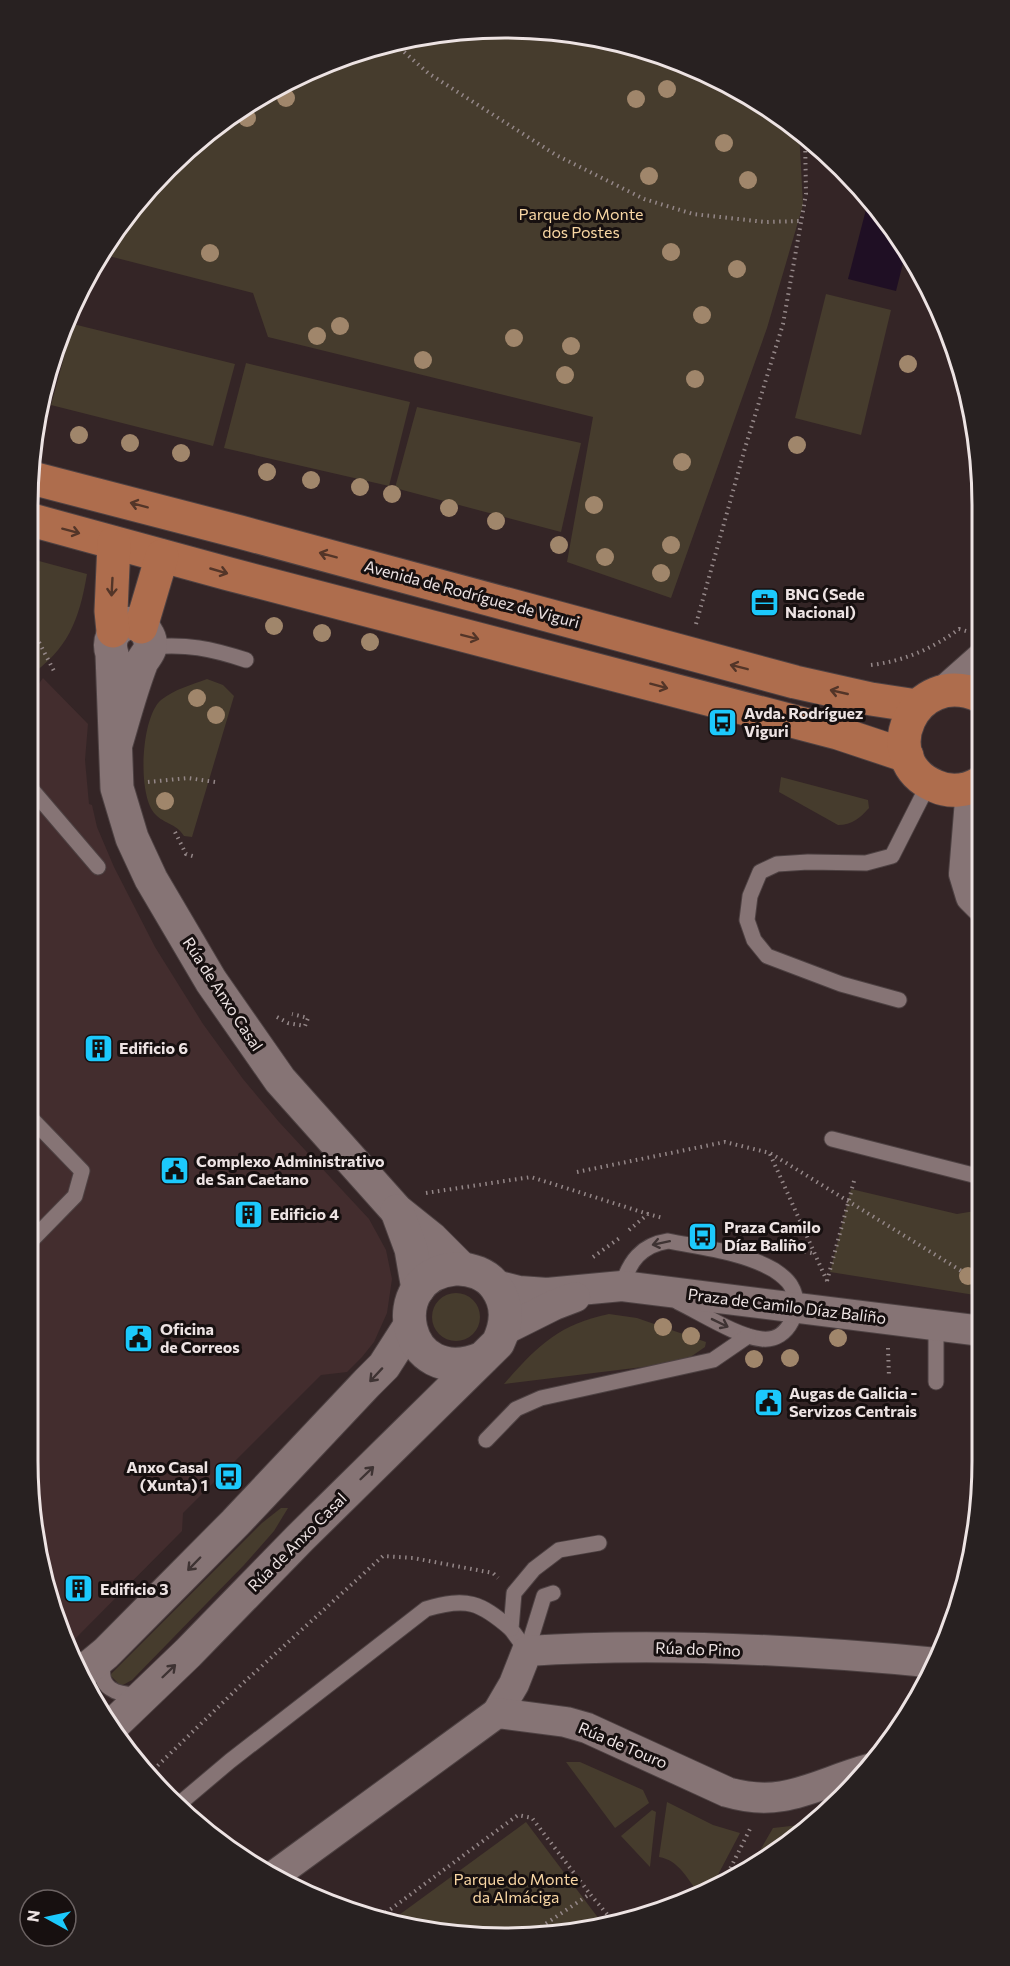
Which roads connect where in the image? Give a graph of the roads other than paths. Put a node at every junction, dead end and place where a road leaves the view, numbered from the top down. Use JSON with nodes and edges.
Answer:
{"nodes":[{"id":1,"x":39,"y":480,"type":"edge"},
{"id":2,"x":38,"y":522,"type":"edge"},
{"id":3,"x":114,"y":543,"type":"junction"},
{"id":4,"x":162,"y":556,"type":"junction"},
{"id":5,"x":132,"y":644,"type":"junction"},
{"id":6,"x":972,"y":649,"type":"edge"},
{"id":7,"x":246,"y":660,"type":"dead end"},
{"id":8,"x":945,"y":690,"type":"junction"},
{"id":9,"x":972,"y":693,"type":"edge"},
{"id":10,"x":917,"y":706,"type":"junction"},
{"id":11,"x":907,"y":756,"type":"junction"},
{"id":12,"x":929,"y":783,"type":"junction"},
{"id":13,"x":972,"y":786,"type":"edge"},
{"id":14,"x":38,"y":797,"type":"edge"},
{"id":15,"x":972,"y":810,"type":"edge"},
{"id":16,"x":98,"y":867,"type":"dead end"},
{"id":17,"x":972,"y":898,"type":"edge"},
{"id":18,"x":899,"y":1000,"type":"dead end"},
{"id":19,"x":38,"y":1125,"type":"edge"},
{"id":20,"x":832,"y":1139,"type":"dead end"},
{"id":21,"x":972,"y":1175,"type":"edge"},
{"id":22,"x":407,"y":1202,"type":"junction"},
{"id":23,"x":38,"y":1234,"type":"edge"},
{"id":24,"x":461,"y":1268,"type":"junction"},
{"id":25,"x":495,"y":1285,"type":"junction"},
{"id":26,"x":622,"y":1286,"type":"junction"},
{"id":27,"x":418,"y":1289,"type":"junction"},
{"id":28,"x":593,"y":1290,"type":"junction"},
{"id":29,"x":654,"y":1290,"type":"junction"},
{"id":30,"x":796,"y":1307,"type":"junction"},
{"id":31,"x":936,"y":1325,"type":"junction"},
{"id":32,"x":409,"y":1327,"type":"junction"},
{"id":33,"x":504,"y":1330,"type":"junction"},
{"id":34,"x":972,"y":1330,"type":"edge"},
{"id":35,"x":748,"y":1336,"type":"junction"},
{"id":36,"x":483,"y":1358,"type":"junction"},
{"id":37,"x":936,"y":1382,"type":"dead end"},
{"id":38,"x":486,"y":1440,"type":"dead end"},
{"id":39,"x":599,"y":1543,"type":"dead end"},
{"id":40,"x":553,"y":1593,"type":"dead end"},
{"id":41,"x":519,"y":1640,"type":"junction"},
{"id":42,"x":927,"y":1662,"type":"edge"},
{"id":43,"x":95,"y":1663,"type":"edge"},
{"id":44,"x":146,"y":1694,"type":"junction"},
{"id":45,"x":497,"y":1713,"type":"junction"},
{"id":46,"x":117,"y":1722,"type":"edge"},
{"id":47,"x":851,"y":1774,"type":"edge"},
{"id":48,"x":184,"y":1798,"type":"dead end"},
{"id":49,"x":281,"y":1871,"type":"edge"}],
"edges":[{"from":10,"to":1,"type":"main road","name":"Avenida de Rodríguez de Viguri","one_way":true},
{"from":2,"to":3,"type":"main road","one_way":true},
{"from":3,"to":4,"type":"main road"},
{"from":3,"to":5,"type":"main road","one_way":true},
{"from":4,"to":5,"type":"main road"},
{"from":4,"to":11,"type":"main road","one_way":true},
{"from":5,"to":7,"type":"lane"},
{"from":5,"to":22,"type":"street","name":"Rúa de Anxo Casal"},
{"from":6,"to":8,"type":"street"},
{"from":8,"to":9,"type":"main road"},
{"from":8,"to":10,"type":"main road"},
{"from":10,"to":11,"type":"main road"},
{"from":11,"to":12,"type":"main road"},
{"from":12,"to":13,"type":"main road"},
{"from":12,"to":18,"type":"lane"},
{"from":14,"to":16,"type":"lane"},
{"from":15,"to":17,"type":"street"},
{"from":19,"to":23,"type":"lane"},
{"from":20,"to":21,"type":"lane"},
{"from":22,"to":24,"type":"street","name":"Rúa de Anxo Casal"},
{"from":22,"to":27,"type":"street","name":"Rúa de Anxo Casal"},
{"from":24,"to":25,"type":"street","name":"Rúa de Anxo Casal"},
{"from":24,"to":27,"type":"street"},
{"from":25,"to":28,"type":"street","name":"Praza de Camilo Díaz Baliño"},
{"from":25,"to":33,"type":"street"},
{"from":26,"to":28,"type":"street","name":"Praza de Camilo Díaz Baliño"},
{"from":26,"to":29,"type":"street","name":"Praza de Camilo Díaz Baliño"},
{"from":30,"to":26,"type":"lane","one_way":true},
{"from":27,"to":32,"type":"street","name":"Rúa de Anxo Casal"},
{"from":28,"to":33,"type":"street","name":"Praza de Camilo Díaz Baliño"},
{"from":29,"to":30,"type":"street","name":"Praza de Camilo Díaz Baliño"},
{"from":29,"to":35,"type":"lane","one_way":true},
{"from":30,"to":31,"type":"street","name":"Praza de Camilo Díaz Baliño"},
{"from":30,"to":35,"type":"lane"},
{"from":31,"to":34,"type":"street","name":"Praza de Camilo Díaz Baliño"},
{"from":31,"to":37,"type":"lane"},
{"from":32,"to":36,"type":"street"},
{"from":32,"to":43,"type":"street","name":"Rúa de Anxo Casal","one_way":true},
{"from":33,"to":36,"type":"street","name":"Rúa de Anxo Casal"},
{"from":35,"to":38,"type":"lane"},
{"from":44,"to":36,"type":"street","name":"Rúa de Anxo Casal","one_way":true},
{"from":39,"to":41,"type":"lane"},
{"from":40,"to":41,"type":"lane"},
{"from":41,"to":42,"type":"street","name":"Rúa do Pino"},
{"from":41,"to":45,"type":"street"},
{"from":41,"to":48,"type":"lane"},
{"from":43,"to":44,"type":"lane"},
{"from":44,"to":46,"type":"street","name":"Rúa de Anxo Casal"},
{"from":45,"to":47,"type":"street","name":"Rúa de Touro"},
{"from":45,"to":49,"type":"street"}]}
